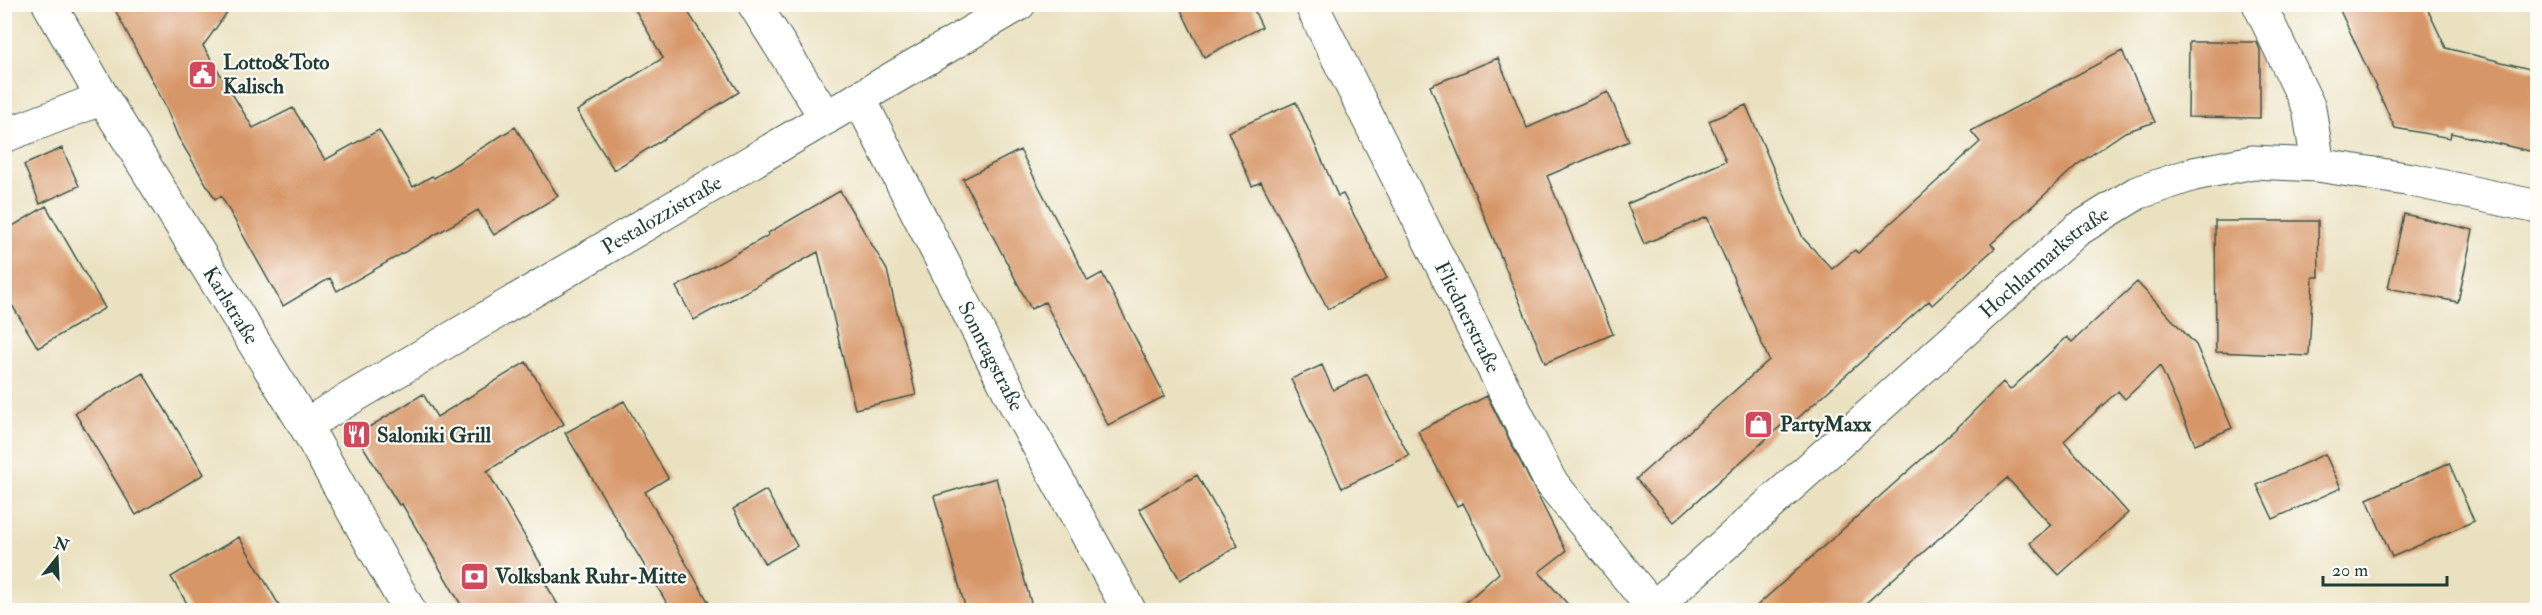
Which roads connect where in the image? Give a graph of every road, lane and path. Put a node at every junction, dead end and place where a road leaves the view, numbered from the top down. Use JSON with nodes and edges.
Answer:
{"nodes":[{"id":1,"x":49,"y":4,"type":"edge"},
{"id":2,"x":754,"y":4,"type":"edge"},
{"id":3,"x":1019,"y":4,"type":"edge"},
{"id":4,"x":1311,"y":4,"type":"edge"},
{"id":5,"x":2259,"y":4,"type":"edge"},
{"id":6,"x":103,"y":98,"type":"junction"},
{"id":7,"x":859,"y":98,"type":"junction"},
{"id":8,"x":826,"y":118,"type":"junction"},
{"id":9,"x":4,"y":136,"type":"edge"},
{"id":10,"x":2318,"y":165,"type":"junction"},
{"id":11,"x":2538,"y":207,"type":"edge"},
{"id":12,"x":305,"y":425,"type":"junction"},
{"id":13,"x":1652,"y":609,"type":"edge"},
{"id":14,"x":409,"y":610,"type":"edge"},
{"id":15,"x":1129,"y":610,"type":"edge"}],
"edges":[{"from":1,"to":6,"type":"street","name":"Karlstraße"},
{"from":2,"to":8,"type":"street"},
{"from":3,"to":7,"type":"street","name":"Pestalozzistraße"},
{"from":4,"to":13,"type":"street","name":"Fliednerstraße"},
{"from":5,"to":10,"type":"street"},
{"from":6,"to":9,"type":"street"},
{"from":6,"to":12,"type":"street","name":"Karlstraße"},
{"from":7,"to":8,"type":"street","name":"Pestalozzistraße"},
{"from":7,"to":15,"type":"street","name":"Sonntagstraße"},
{"from":8,"to":12,"type":"street","name":"Pestalozzistraße"},
{"from":10,"to":11,"type":"street","name":"Hochlarmarkstraße"},
{"from":10,"to":13,"type":"street","name":"Hochlarmarkstraße"},
{"from":12,"to":14,"type":"street","name":"Karlstraße"}]}
